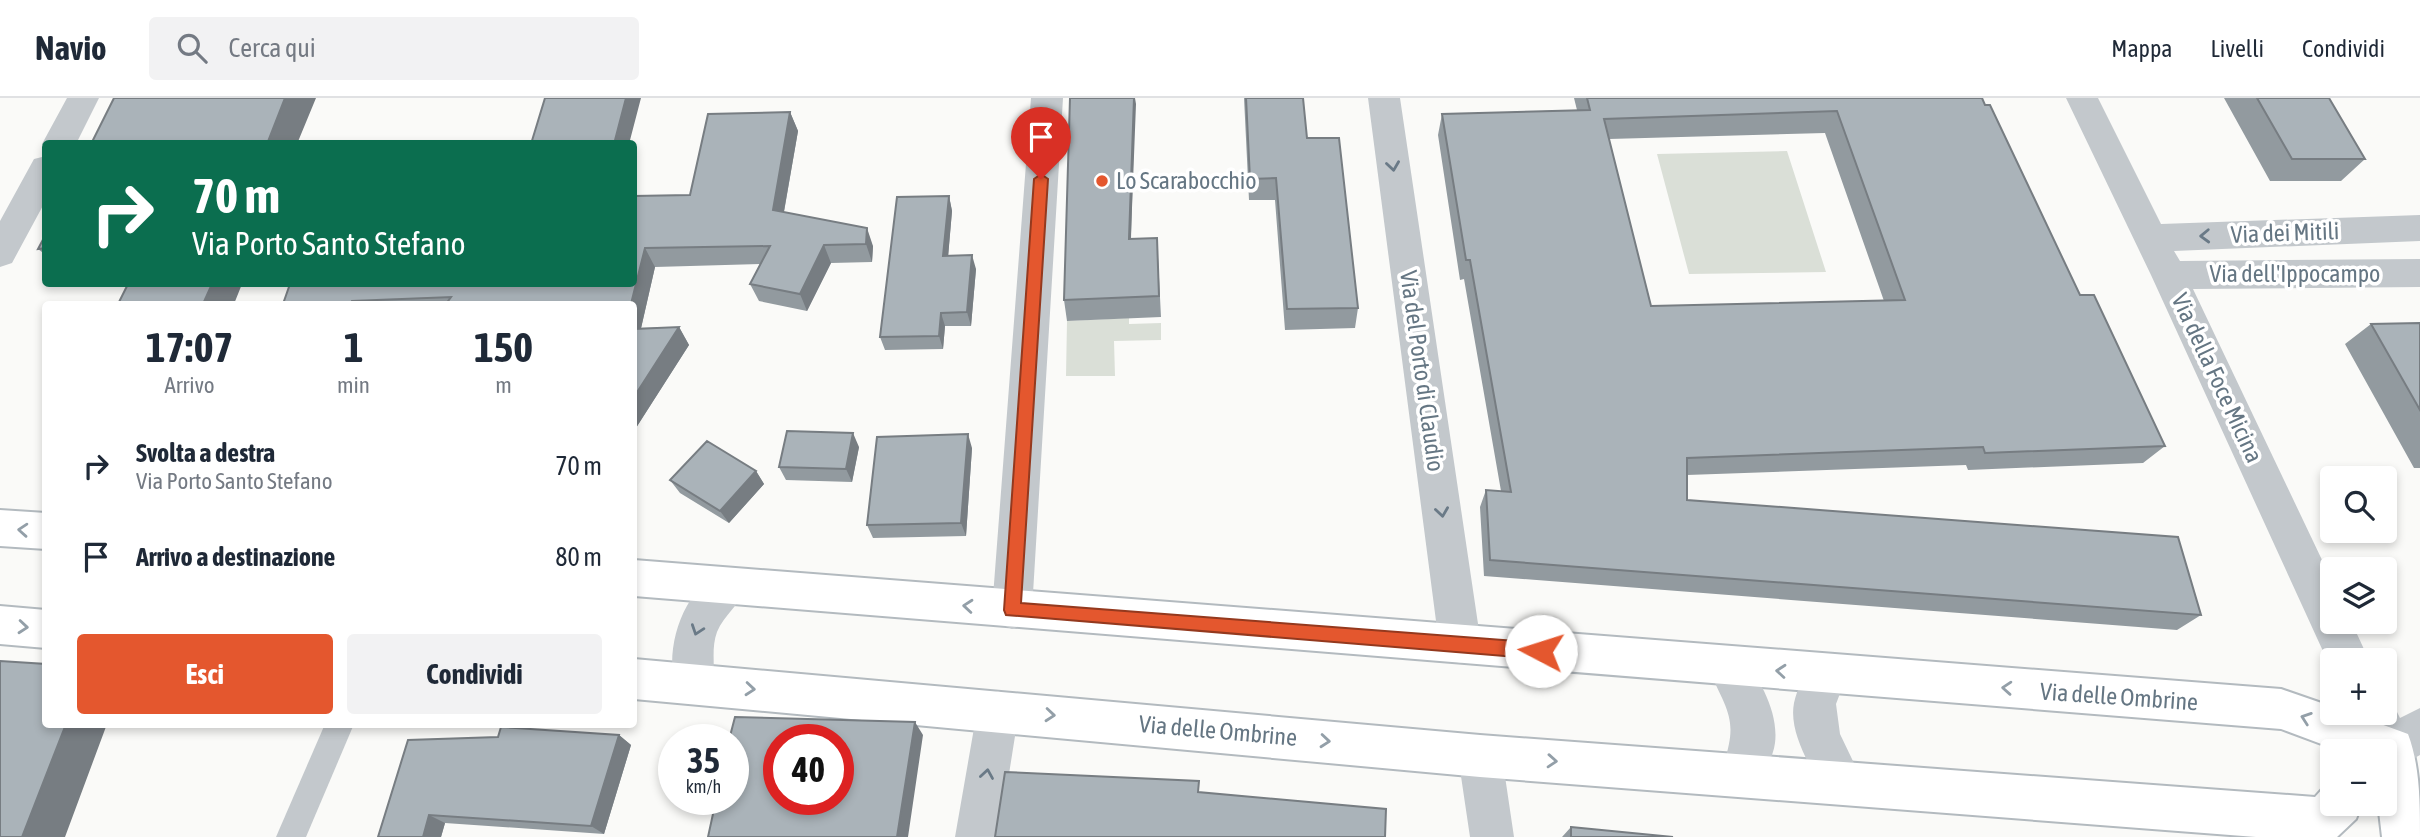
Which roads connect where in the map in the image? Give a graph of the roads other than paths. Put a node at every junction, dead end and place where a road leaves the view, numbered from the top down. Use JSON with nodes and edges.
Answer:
{"nodes":[{"id":1,"x":83,"y":98,"type":"edge"},
{"id":2,"x":1047,"y":98,"type":"edge"},
{"id":3,"x":1384,"y":98,"type":"edge"},
{"id":4,"x":2082,"y":98,"type":"edge"},
{"id":5,"x":61,"y":140,"type":"edge"},
{"id":6,"x":42,"y":182,"type":"edge"},
{"id":7,"x":35,"y":206,"type":"edge"},
{"id":8,"x":2420,"y":228,"type":"edge"},
{"id":9,"x":2150,"y":239,"type":"junction"},
{"id":10,"x":0,"y":253,"type":"edge"},
{"id":11,"x":2420,"y":273,"type":"edge"},
{"id":12,"x":2169,"y":275,"type":"junction"},
{"id":13,"x":0,"y":528,"type":"edge"},
{"id":14,"x":42,"y":531,"type":"edge"},
{"id":15,"x":637,"y":578,"type":"edge"},
{"id":16,"x":728,"y":586,"type":"junction"},
{"id":17,"x":1012,"y":610,"type":"junction"},
{"id":18,"x":0,"y":625,"type":"edge"},
{"id":19,"x":42,"y":629,"type":"edge"},
{"id":20,"x":1460,"y":644,"type":"junction"},
{"id":21,"x":2342,"y":648,"type":"edge"},
{"id":22,"x":1728,"y":666,"type":"junction"},
{"id":23,"x":1826,"y":675,"type":"junction"},
{"id":24,"x":637,"y":679,"type":"edge"},
{"id":25,"x":694,"y":684,"type":"junction"},
{"id":26,"x":998,"y":710,"type":"junction"},
{"id":27,"x":338,"y":728,"type":"edge"},
{"id":28,"x":2393,"y":737,"type":"edge"},
{"id":29,"x":1480,"y":756,"type":"junction"},
{"id":30,"x":1742,"y":775,"type":"junction"},
{"id":31,"x":1841,"y":782,"type":"junction"},
{"id":32,"x":2420,"y":783,"type":"edge"},
{"id":33,"x":2328,"y":816,"type":"edge"},
{"id":34,"x":291,"y":837,"type":"edge"},
{"id":35,"x":977,"y":837,"type":"edge"},
{"id":36,"x":1492,"y":837,"type":"edge"},
{"id":37,"x":2403,"y":837,"type":"edge"}],
"edges":[{"from":1,"to":5,"type":"street"},
{"from":2,"to":17,"type":"street"},
{"from":3,"to":20,"type":"street","name":"Via del Porto di Claudio","one_way":true},
{"from":4,"to":9,"type":"street","name":"Via della Foce Micina"},
{"from":6,"to":7,"type":"street"},
{"from":7,"to":10,"type":"street"},
{"from":8,"to":9,"type":"street","name":"Via dei Mitili","one_way":true},
{"from":9,"to":12,"type":"street","name":"Via della Foce Micina"},
{"from":11,"to":12,"type":"street","name":"Via dell'Ippocampo"},
{"from":12,"to":21,"type":"street","name":"Via della Foce Micina"},
{"from":14,"to":13,"type":"street","one_way":true},
{"from":15,"to":16,"type":"street","name":"Via delle Ombrine"},
{"from":17,"to":16,"type":"street","name":"Via delle Ombrine","one_way":true},
{"from":16,"to":25,"type":"street","one_way":true},
{"from":17,"to":20,"type":"street","name":"Via delle Ombrine"},
{"from":18,"to":19,"type":"street","one_way":true},
{"from":20,"to":22,"type":"street","name":"Via delle Ombrine"},
{"from":23,"to":22,"type":"street","name":"Via delle Ombrine","one_way":true},
{"from":22,"to":30,"type":"street"},
{"from":28,"to":23,"type":"street","name":"Via delle Ombrine","one_way":true},
{"from":23,"to":31,"type":"street"},
{"from":24,"to":25,"type":"street","name":"Via delle Ombrine"},
{"from":25,"to":26,"type":"street","name":"Via delle Ombrine","one_way":true},
{"from":26,"to":29,"type":"street","name":"Via delle Ombrine","one_way":true},
{"from":35,"to":26,"type":"street","one_way":true},
{"from":27,"to":34,"type":"lane"},
{"from":28,"to":32,"type":"street"},
{"from":28,"to":37,"type":"street"},
{"from":29,"to":30,"type":"street","name":"Via delle Ombrine","one_way":true},
{"from":29,"to":36,"type":"street"},
{"from":30,"to":31,"type":"street","name":"Via delle Ombrine"},
{"from":31,"to":33,"type":"street","name":"Via delle Ombrine"}]}
